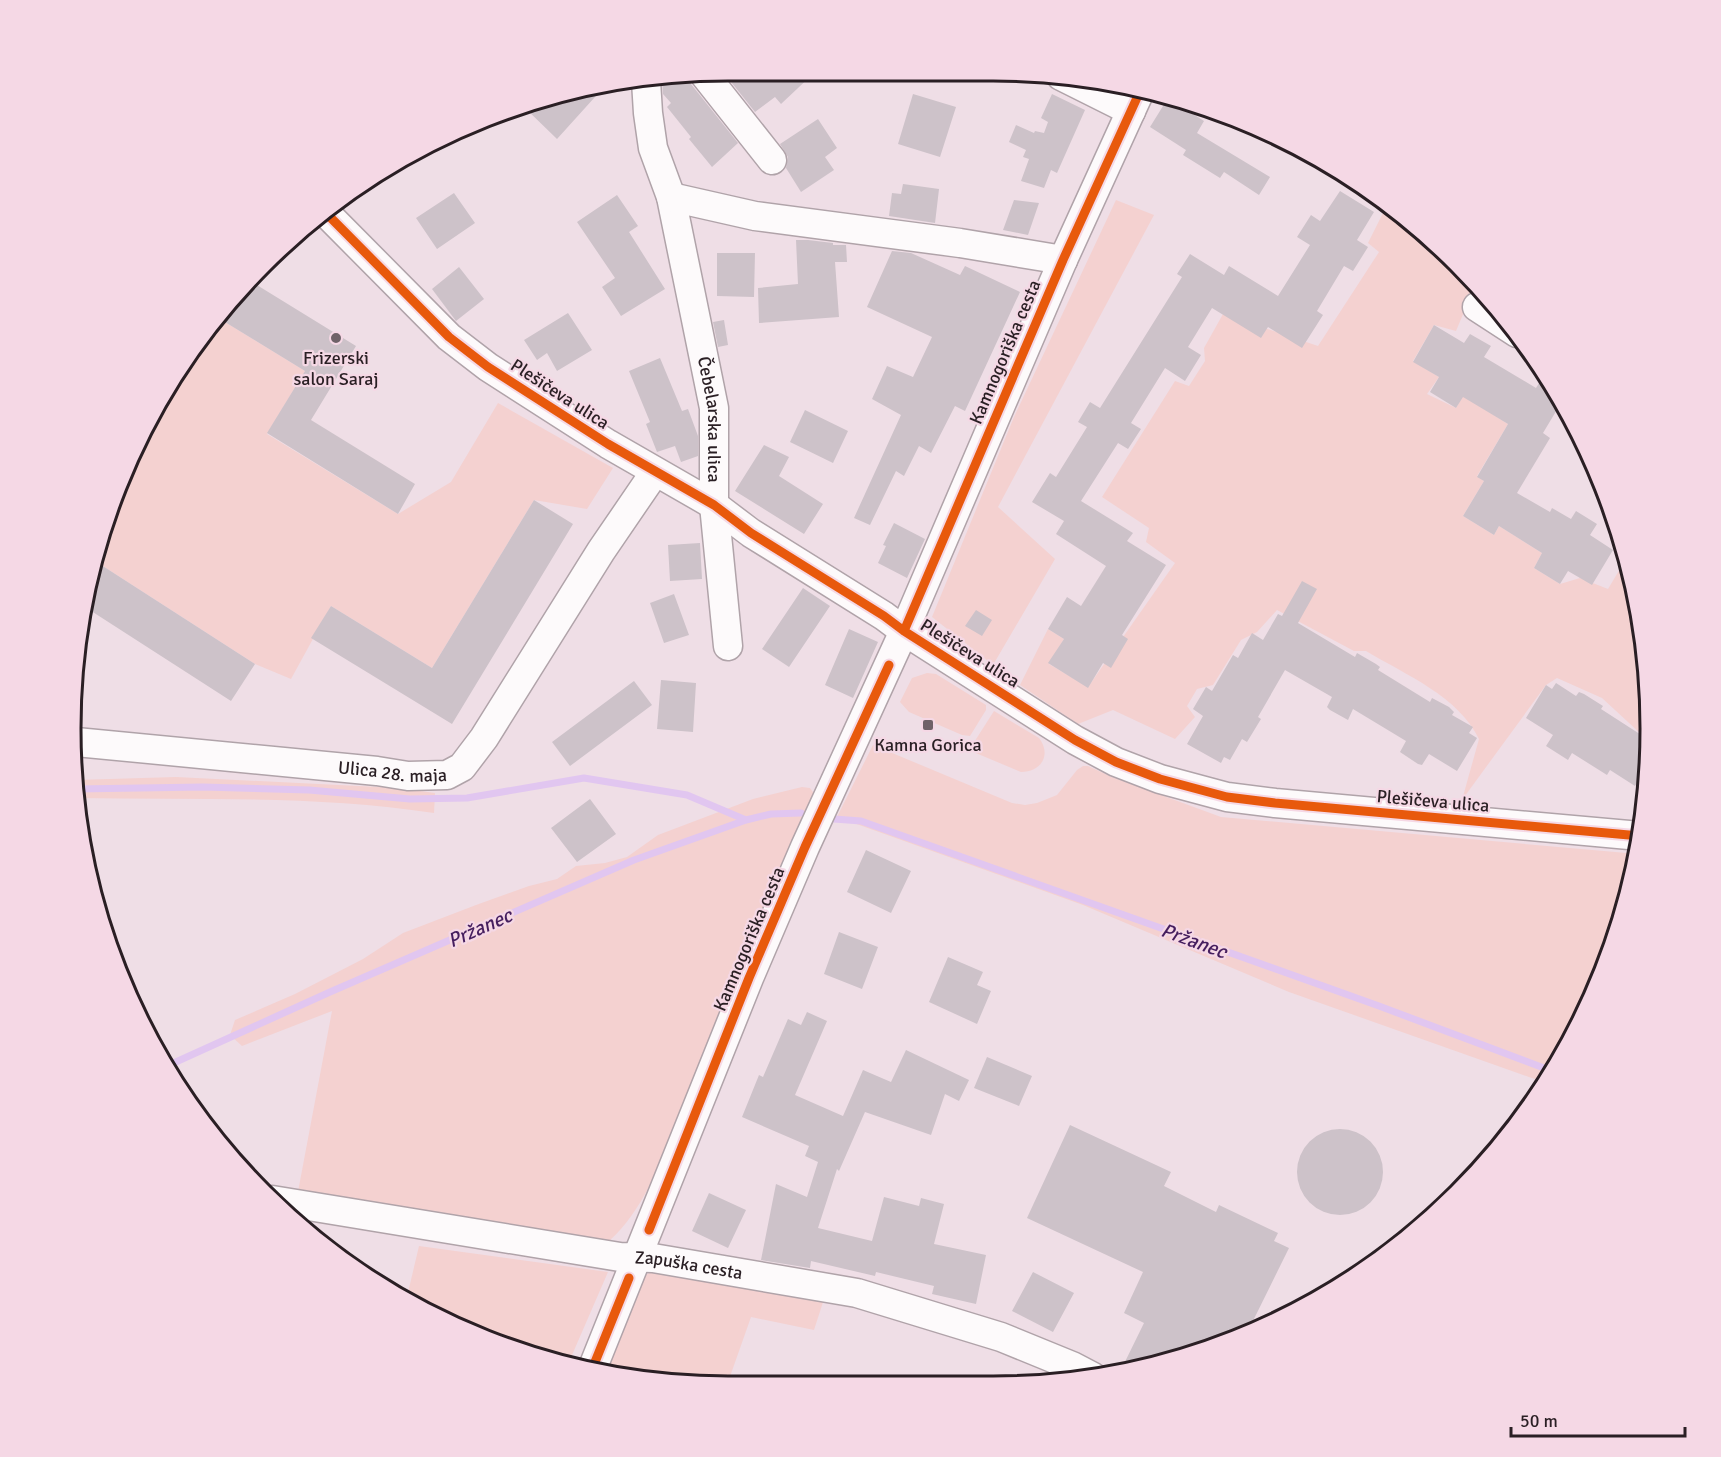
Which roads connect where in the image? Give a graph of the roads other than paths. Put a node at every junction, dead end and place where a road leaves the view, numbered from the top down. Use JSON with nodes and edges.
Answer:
{"nodes":[{"id":1,"x":710,"y":81,"type":"edge"},
{"id":2,"x":646,"y":87,"type":"edge"},
{"id":3,"x":1110,"y":92,"type":"edge"},
{"id":4,"x":1136,"y":100,"type":"edge"},
{"id":5,"x":772,"y":160,"type":"dead end"},
{"id":6,"x":671,"y":197,"type":"junction"},
{"id":7,"x":331,"y":218,"type":"edge"},
{"id":8,"x":1063,"y":260,"type":"junction"},
{"id":9,"x":1477,"y":307,"type":"dead end"},
{"id":10,"x":1491,"y":316,"type":"edge"},
{"id":11,"x":655,"y":472,"type":"junction"},
{"id":12,"x":714,"y":505,"type":"junction"},
{"id":13,"x":904,"y":631,"type":"junction"},
{"id":14,"x":728,"y":646,"type":"dead end"},
{"id":15,"x":81,"y":743,"type":"edge"},
{"id":16,"x":1631,"y":835,"type":"edge"},
{"id":17,"x":289,"y":1203,"type":"edge"},
{"id":18,"x":638,"y":1257,"type":"junction"},
{"id":19,"x":595,"y":1362,"type":"edge"},
{"id":20,"x":1079,"y":1370,"type":"edge"}],
"edges":[{"from":1,"to":5,"type":"street"},
{"from":2,"to":6,"type":"street","name":"Čebelarska ulica"},
{"from":3,"to":4,"type":"street","name":"Kamnogoriška cesta"},
{"from":4,"to":8,"type":"street","name":"Kamnogoriška cesta"},
{"from":6,"to":8,"type":"street"},
{"from":6,"to":12,"type":"street","name":"Čebelarska ulica"},
{"from":7,"to":11,"type":"street","name":"Plešičeva ulica"},
{"from":8,"to":13,"type":"street","name":"Kamnogoriška cesta"},
{"from":9,"to":10,"type":"street"},
{"from":11,"to":12,"type":"street","name":"Plešičeva ulica"},
{"from":11,"to":15,"type":"street","name":"Ulica 28. maja"},
{"from":12,"to":13,"type":"street","name":"Plešičeva ulica"},
{"from":12,"to":14,"type":"street","name":"Čebelarska ulica"},
{"from":13,"to":16,"type":"street","name":"Plešičeva ulica"},
{"from":13,"to":18,"type":"street","name":"Kamnogoriška cesta"},
{"from":17,"to":18,"type":"street","name":"Zapuška cesta"},
{"from":18,"to":19,"type":"street","name":"Kamnogoriška cesta"},
{"from":18,"to":20,"type":"street","name":"Zapuška cesta"}]}
